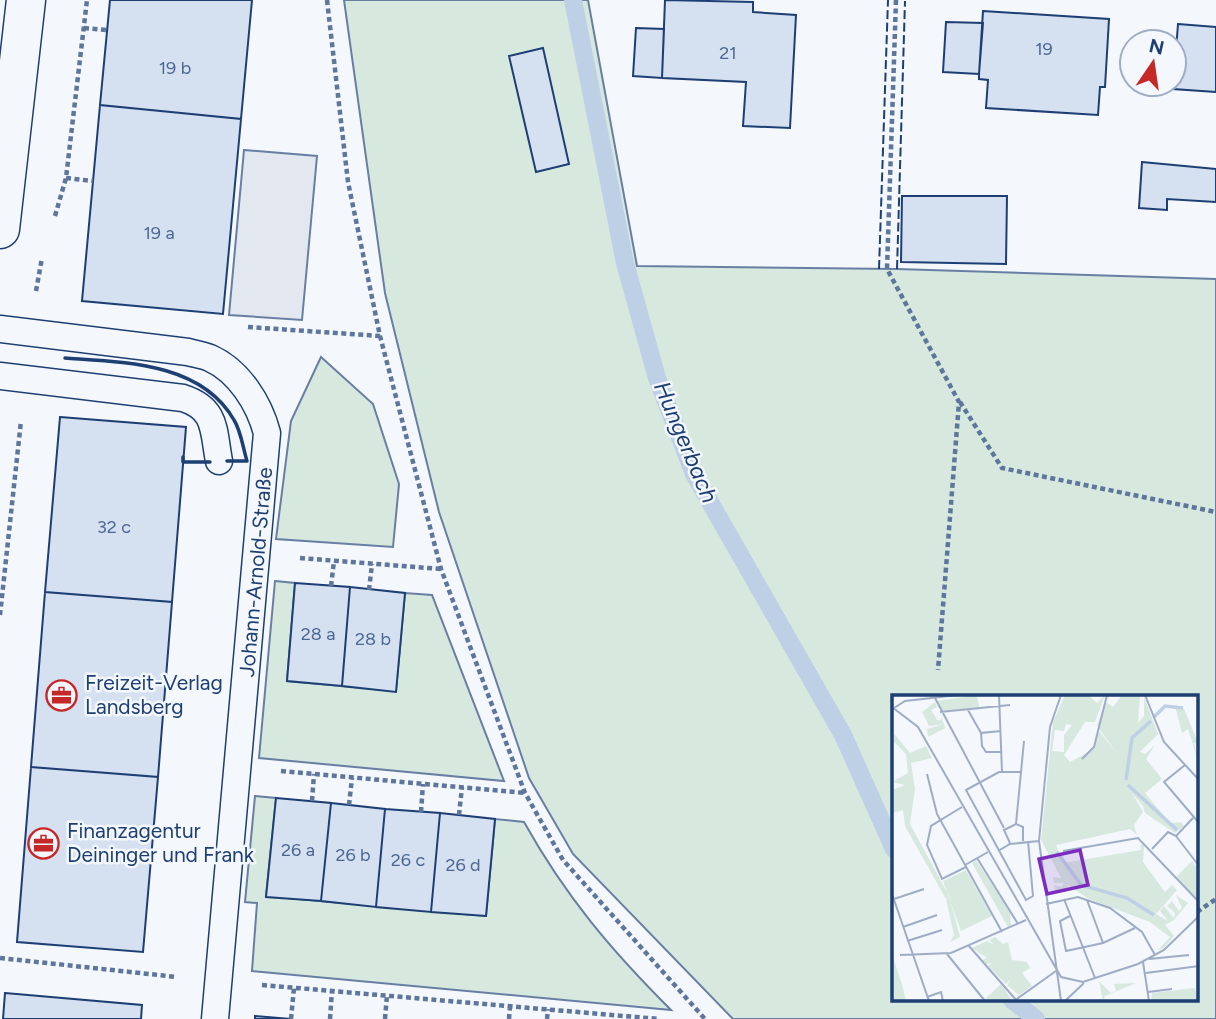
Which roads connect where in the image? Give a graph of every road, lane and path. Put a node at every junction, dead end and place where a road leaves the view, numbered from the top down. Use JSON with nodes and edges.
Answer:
{"nodes":[{"id":1,"x":26,"y":0,"type":"edge"},
{"id":2,"x":327,"y":0,"type":"edge"},
{"id":3,"x":896,"y":0,"type":"edge"},
{"id":4,"x":83,"y":28,"type":"dead end"},
{"id":5,"x":107,"y":30,"type":"dead end"},
{"id":6,"x":66,"y":178,"type":"dead end"},
{"id":7,"x":93,"y":181,"type":"dead end"},
{"id":8,"x":0,"y":229,"type":"edge"},
{"id":9,"x":0,"y":329,"type":"edge"},
{"id":10,"x":0,"y":376,"type":"edge"},
{"id":11,"x":959,"y":402,"type":"junction"},
{"id":12,"x":219,"y":461,"type":"dead end"},
{"id":13,"x":1216,"y":512,"type":"edge"},
{"id":14,"x":258,"y":555,"type":"junction"},
{"id":15,"x":334,"y":561,"type":"junction"},
{"id":16,"x":372,"y":564,"type":"junction"},
{"id":17,"x":441,"y":569,"type":"junction"},
{"id":18,"x":331,"y":586,"type":"dead end"},
{"id":19,"x":369,"y":590,"type":"dead end"},
{"id":20,"x":938,"y":670,"type":"dead end"},
{"id":21,"x":239,"y":768,"type":"junction"},
{"id":22,"x":314,"y":774,"type":"junction"},
{"id":23,"x":352,"y":778,"type":"junction"},
{"id":24,"x":423,"y":784,"type":"junction"},
{"id":25,"x":462,"y":787,"type":"junction"},
{"id":26,"x":525,"y":793,"type":"junction"},
{"id":27,"x":312,"y":802,"type":"dead end"},
{"id":28,"x":349,"y":805,"type":"dead end"},
{"id":29,"x":421,"y":812,"type":"dead end"},
{"id":30,"x":460,"y":815,"type":"dead end"},
{"id":31,"x":1216,"y":899,"type":"edge"},
{"id":32,"x":1198,"y":911,"type":"edge"},
{"id":33,"x":0,"y":958,"type":"edge"},
{"id":34,"x":219,"y":981,"type":"junction"},
{"id":35,"x":294,"y":988,"type":"junction"},
{"id":36,"x":332,"y":990,"type":"junction"},
{"id":37,"x":387,"y":995,"type":"junction"},
{"id":38,"x":510,"y":1006,"type":"junction"},
{"id":39,"x":548,"y":1009,"type":"junction"},
{"id":40,"x":619,"y":1017,"type":"edge"},
{"id":41,"x":215,"y":1019,"type":"edge"},
{"id":42,"x":291,"y":1019,"type":"edge"},
{"id":43,"x":330,"y":1019,"type":"edge"},
{"id":44,"x":385,"y":1019,"type":"edge"},
{"id":45,"x":509,"y":1019,"type":"edge"},
{"id":46,"x":547,"y":1019,"type":"edge"},
{"id":47,"x":658,"y":1019,"type":"edge"},
{"id":48,"x":705,"y":1019,"type":"edge"}],
"edges":[{"from":1,"to":8,"type":"main road"},
{"from":2,"to":17,"type":"path"},
{"from":3,"to":11,"type":"path"},
{"from":4,"to":5,"type":"path"},
{"from":6,"to":7,"type":"path"},
{"from":9,"to":14,"type":"lane","name":"Johann-Arnold-Straße"},
{"from":10,"to":12,"type":"lane"},
{"from":11,"to":13,"type":"path"},
{"from":11,"to":20,"type":"path"},
{"from":14,"to":15,"type":"path"},
{"from":14,"to":21,"type":"lane","name":"Johann-Arnold-Straße"},
{"from":15,"to":16,"type":"path"},
{"from":15,"to":18,"type":"path"},
{"from":16,"to":17,"type":"path"},
{"from":16,"to":19,"type":"path"},
{"from":17,"to":26,"type":"path"},
{"from":21,"to":22,"type":"path"},
{"from":21,"to":34,"type":"lane","name":"Johann-Arnold-Straße"},
{"from":22,"to":23,"type":"path"},
{"from":22,"to":27,"type":"path"},
{"from":23,"to":24,"type":"path"},
{"from":23,"to":28,"type":"path"},
{"from":24,"to":25,"type":"path"},
{"from":24,"to":29,"type":"path"},
{"from":25,"to":26,"type":"path"},
{"from":25,"to":30,"type":"path"},
{"from":26,"to":48,"type":"path"},
{"from":31,"to":32,"type":"path"},
{"from":33,"to":34,"type":"path"},
{"from":34,"to":35,"type":"path"},
{"from":34,"to":41,"type":"lane","name":"Johann-Arnold-Straße"},
{"from":35,"to":36,"type":"path"},
{"from":35,"to":42,"type":"path"},
{"from":36,"to":37,"type":"path"},
{"from":36,"to":43,"type":"path"},
{"from":37,"to":38,"type":"path"},
{"from":37,"to":44,"type":"path"},
{"from":38,"to":39,"type":"path"},
{"from":38,"to":45,"type":"path"},
{"from":39,"to":40,"type":"path"},
{"from":39,"to":46,"type":"path"},
{"from":40,"to":47,"type":"path"}]}
